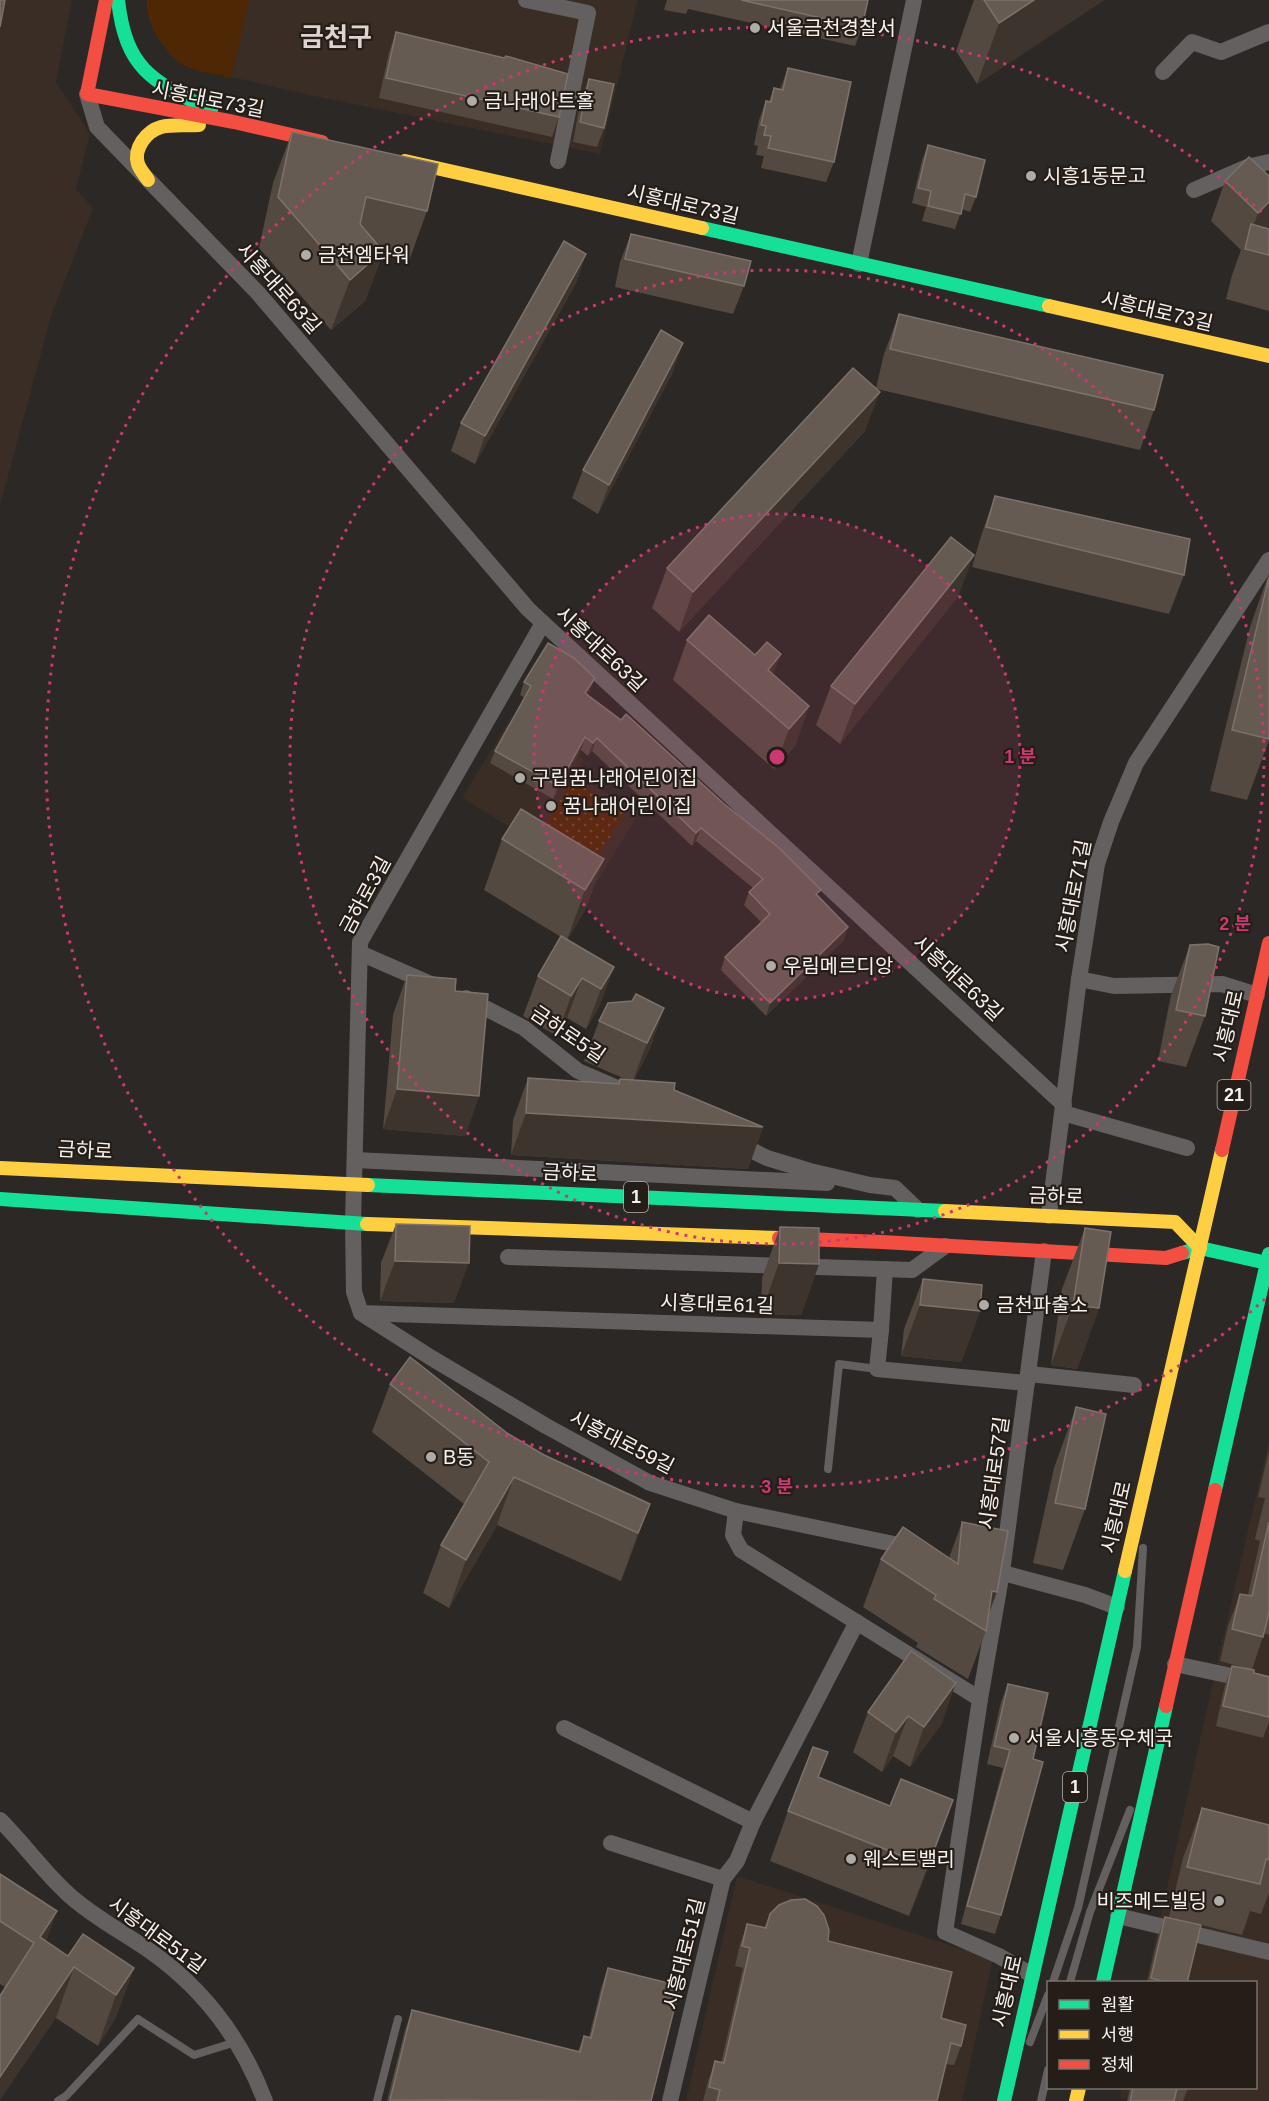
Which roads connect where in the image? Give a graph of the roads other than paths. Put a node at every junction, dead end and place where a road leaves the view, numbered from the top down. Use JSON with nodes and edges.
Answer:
{"nodes":[{"id":1,"x":106,"y":0,"type":"edge"},
{"id":2,"x":118,"y":0,"type":"edge"},
{"id":3,"x":526,"y":0,"type":"edge"},
{"id":4,"x":914,"y":0,"type":"edge"},
{"id":5,"x":1269,"y":32,"type":"edge"},
{"id":6,"x":1163,"y":72,"type":"dead end"},
{"id":7,"x":87,"y":94,"type":"junction"},
{"id":8,"x":234,"y":122,"type":"junction"},
{"id":9,"x":337,"y":146,"type":"edge"},
{"id":10,"x":394,"y":158,"type":"edge"},
{"id":11,"x":558,"y":161,"type":"dead end"},
{"id":12,"x":1269,"y":162,"type":"edge"},
{"id":13,"x":148,"y":180,"type":"junction"},
{"id":14,"x":1194,"y":190,"type":"dead end"},
{"id":15,"x":859,"y":264,"type":"junction"},
{"id":16,"x":1269,"y":356,"type":"edge"},
{"id":17,"x":1269,"y":560,"type":"edge"},
{"id":18,"x":543,"y":624,"type":"junction"},
{"id":19,"x":1269,"y":943,"type":"edge"},
{"id":20,"x":360,"y":953,"type":"junction"},
{"id":21,"x":1079,"y":979,"type":"junction"},
{"id":22,"x":1257,"y":995,"type":"junction"},
{"id":23,"x":643,"y":1098,"type":"edge"},
{"id":24,"x":1063,"y":1109,"type":"junction"},
{"id":25,"x":716,"y":1133,"type":"edge"},
{"id":26,"x":1187,"y":1148,"type":"dead end"},
{"id":27,"x":356,"y":1160,"type":"junction"},
{"id":28,"x":0,"y":1168,"type":"edge"},
{"id":29,"x":355,"y":1183,"type":"junction"},
{"id":30,"x":870,"y":1185,"type":"junction"},
{"id":31,"x":0,"y":1199,"type":"edge"},
{"id":32,"x":918,"y":1210,"type":"junction"},
{"id":33,"x":1049,"y":1216,"type":"junction"},
{"id":34,"x":353,"y":1223,"type":"junction"},
{"id":35,"x":945,"y":1245,"type":"junction"},
{"id":36,"x":1200,"y":1248,"type":"junction"},
{"id":37,"x":1044,"y":1251,"type":"junction"},
{"id":38,"x":508,"y":1257,"type":"dead end"},
{"id":39,"x":1268,"y":1260,"type":"edge"},
{"id":40,"x":885,"y":1269,"type":"junction"},
{"id":41,"x":361,"y":1313,"type":"junction"},
{"id":42,"x":881,"y":1330,"type":"junction"},
{"id":43,"x":877,"y":1369,"type":"junction"},
{"id":44,"x":1028,"y":1378,"type":"junction"},
{"id":45,"x":1134,"y":1385,"type":"dead end"},
{"id":46,"x":828,"y":1468,"type":"dead end"},
{"id":47,"x":1147,"y":1472,"type":"junction"},
{"id":48,"x":736,"y":1511,"type":"junction"},
{"id":49,"x":1144,"y":1531,"type":"dead end"},
{"id":50,"x":1143,"y":1542,"type":"dead end"},
{"id":51,"x":929,"y":1552,"type":"edge"},
{"id":52,"x":971,"y":1564,"type":"edge"},
{"id":53,"x":1002,"y":1572,"type":"junction"},
{"id":54,"x":1117,"y":1607,"type":"junction"},
{"id":55,"x":857,"y":1622,"type":"junction"},
{"id":56,"x":1175,"y":1664,"type":"junction"},
{"id":57,"x":1269,"y":1684,"type":"edge"},
{"id":58,"x":980,"y":1700,"type":"junction"},
{"id":59,"x":564,"y":1728,"type":"dead end"},
{"id":60,"x":1159,"y":1737,"type":"junction"},
{"id":61,"x":1137,"y":1792,"type":"dead end"},
{"id":62,"x":1133,"y":1803,"type":"dead end"},
{"id":63,"x":0,"y":1820,"type":"edge"},
{"id":64,"x":753,"y":1822,"type":"junction"},
{"id":65,"x":611,"y":1843,"type":"dead end"},
{"id":66,"x":723,"y":1879,"type":"junction"},
{"id":67,"x":1118,"y":1916,"type":"junction"},
{"id":68,"x":1269,"y":1952,"type":"edge"},
{"id":69,"x":1032,"y":1975,"type":"junction"},
{"id":70,"x":1054,"y":1981,"type":"edge"},
{"id":71,"x":1071,"y":1981,"type":"edge"},
{"id":72,"x":1103,"y":1981,"type":"edge"},
{"id":73,"x":1047,"y":1998,"type":"edge"},
{"id":74,"x":398,"y":2019,"type":"dead end"},
{"id":75,"x":236,"y":2042,"type":"junction"},
{"id":76,"x":1028,"y":2047,"type":"dead end"},
{"id":77,"x":1023,"y":2058,"type":"dead end"},
{"id":78,"x":1047,"y":2074,"type":"edge"},
{"id":79,"x":57,"y":2101,"type":"edge"},
{"id":80,"x":265,"y":2101,"type":"edge"},
{"id":81,"x":376,"y":2101,"type":"edge"},
{"id":82,"x":669,"y":2101,"type":"edge"},
{"id":83,"x":1004,"y":2101,"type":"edge"},
{"id":84,"x":1041,"y":2101,"type":"edge"}],
"edges":[{"from":1,"to":7,"type":"main road"},
{"from":2,"to":8,"type":"main road"},
{"from":3,"to":11,"type":"street"},
{"from":4,"to":15,"type":"street"},
{"from":5,"to":6,"type":"street"},
{"from":7,"to":8,"type":"main road","name":"시흥대로73길"},
{"from":7,"to":13,"type":"street","name":"시흥대로63길"},
{"from":8,"to":9,"type":"main road","name":"시흥대로73길"},
{"from":8,"to":13,"type":"main road"},
{"from":10,"to":15,"type":"main road","name":"시흥대로73길"},
{"from":12,"to":14,"type":"street"},
{"from":13,"to":18,"type":"street","name":"시흥대로63길"},
{"from":15,"to":16,"type":"main road","name":"시흥대로73길"},
{"from":17,"to":21,"type":"street","name":"시흥대로71길"},
{"from":18,"to":20,"type":"street","name":"금하로3길"},
{"from":18,"to":24,"type":"street","name":"시흥대로63길"},
{"from":19,"to":22,"type":"main road","name":"시흥대로","number":"21"},
{"from":20,"to":23,"type":"street","name":"금하로5길"},
{"from":20,"to":27,"type":"street","name":"금하로3길"},
{"from":21,"to":22,"type":"street"},
{"from":21,"to":24,"type":"street","name":"시흥대로71길"},
{"from":22,"to":36,"type":"main road","name":"시흥대로","number":"21"},
{"from":24,"to":26,"type":"street"},
{"from":24,"to":33,"type":"street"},
{"from":25,"to":30,"type":"street"},
{"from":27,"to":29,"type":"street","name":"금하로3길"},
{"from":27,"to":30,"type":"street"},
{"from":28,"to":29,"type":"main road","name":"금하로","number":"1"},
{"from":29,"to":32,"type":"main road","name":"금하로","number":"1"},
{"from":29,"to":34,"type":"street","name":"금하로3길"},
{"from":30,"to":32,"type":"street"},
{"from":31,"to":34,"type":"main road","number":"1"},
{"from":32,"to":33,"type":"main road","name":"금하로","number":"1"},
{"from":33,"to":36,"type":"main road","name":"금하로","number":"1"},
{"from":34,"to":35,"type":"main road","number":"1"},
{"from":34,"to":41,"type":"street"},
{"from":35,"to":37,"type":"main road","number":"1"},
{"from":35,"to":40,"type":"street"},
{"from":36,"to":37,"type":"main road","number":"1"},
{"from":36,"to":39,"type":"main road","number":"1"},
{"from":36,"to":47,"type":"main road","name":"시흥대로","number":"1"},
{"from":37,"to":44,"type":"street","name":"시흥대로57길"},
{"from":38,"to":40,"type":"street"},
{"from":39,"to":56,"type":"main road","number":"1"},
{"from":40,"to":42,"type":"street"},
{"from":41,"to":42,"type":"street","name":"시흥대로61길"},
{"from":41,"to":48,"type":"street","name":"시흥대로59길"},
{"from":42,"to":43,"type":"street"},
{"from":43,"to":44,"type":"street"},
{"from":43,"to":46,"type":"lane"},
{"from":44,"to":45,"type":"street"},
{"from":44,"to":53,"type":"street","name":"시흥대로57길"},
{"from":47,"to":49,"type":"lane"},
{"from":47,"to":54,"type":"main road","name":"시흥대로","number":"1"},
{"from":48,"to":51,"type":"street","name":"시흥대로59길"},
{"from":48,"to":55,"type":"street"},
{"from":50,"to":70,"type":"lane"},
{"from":52,"to":53,"type":"street"},
{"from":53,"to":54,"type":"street"},
{"from":53,"to":58,"type":"street","name":"시흥대로57길"},
{"from":54,"to":69,"type":"main road","name":"시흥대로","number":"1"},
{"from":55,"to":58,"type":"street"},
{"from":55,"to":64,"type":"street"},
{"from":56,"to":57,"type":"street"},
{"from":56,"to":60,"type":"main road","number":"1"},
{"from":58,"to":69,"type":"street","name":"시흥대로57길"},
{"from":59,"to":64,"type":"street"},
{"from":60,"to":61,"type":"lane"},
{"from":60,"to":67,"type":"main road","number":"1"},
{"from":62,"to":71,"type":"lane"},
{"from":63,"to":75,"type":"street","name":"시흥대로51길"},
{"from":64,"to":66,"type":"street","name":"시흥대로51길"},
{"from":65,"to":66,"type":"street"},
{"from":66,"to":82,"type":"street","name":"시흥대로51길"},
{"from":67,"to":68,"type":"street"},
{"from":67,"to":72,"type":"main road","number":"1"},
{"from":69,"to":83,"type":"main road","name":"시흥대로","number":"1"},
{"from":73,"to":76,"type":"lane"},
{"from":74,"to":81,"type":"lane"},
{"from":75,"to":79,"type":"lane"},
{"from":75,"to":80,"type":"street","name":"시흥대로51길"},
{"from":77,"to":83,"type":"lane"},
{"from":78,"to":84,"type":"lane"}]}
